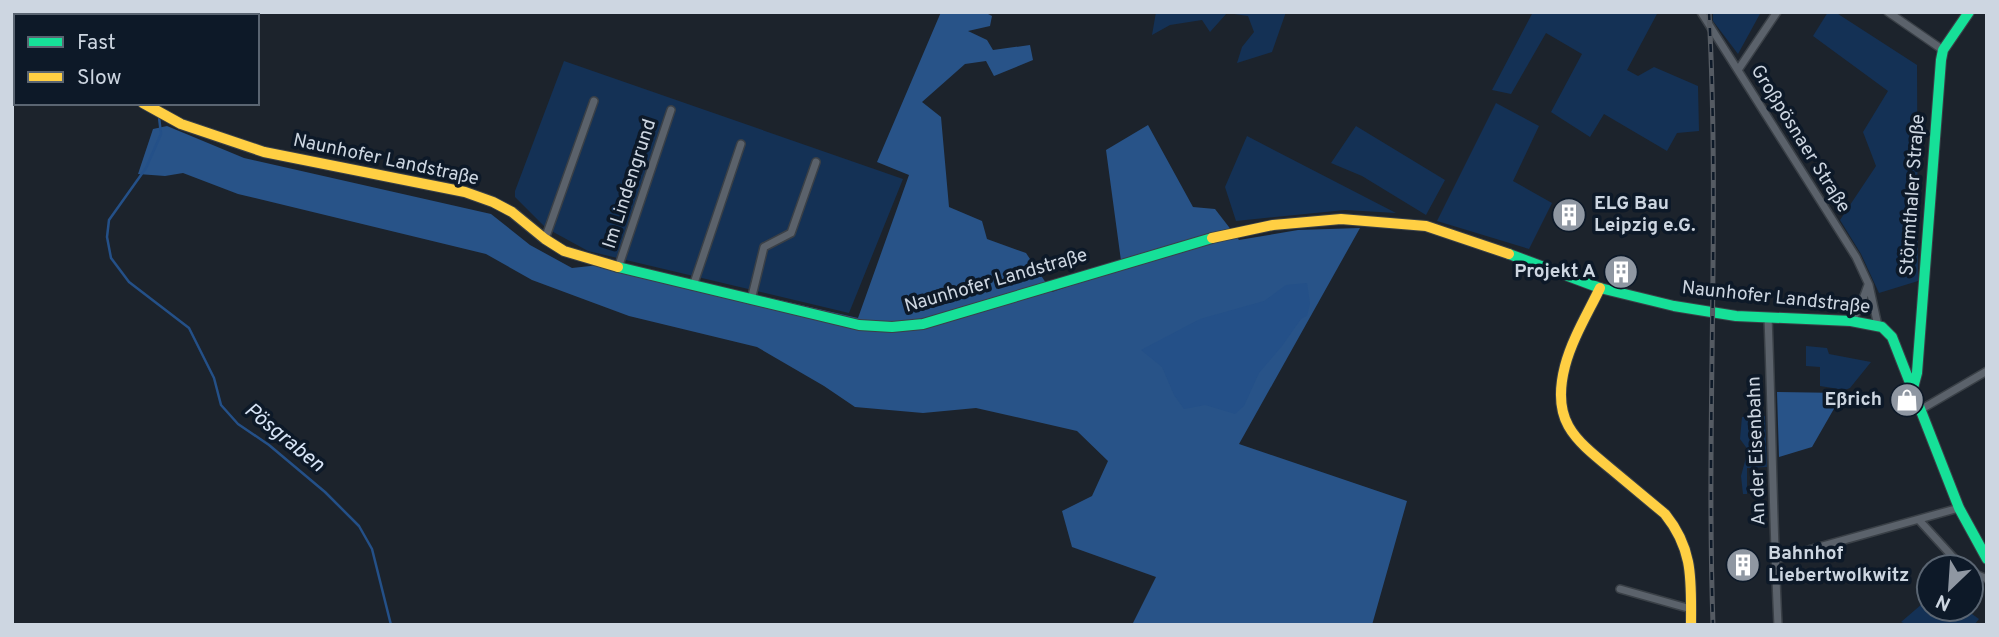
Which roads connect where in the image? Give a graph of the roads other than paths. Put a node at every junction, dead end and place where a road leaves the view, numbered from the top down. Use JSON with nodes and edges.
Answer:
{"nodes":[{"id":1,"x":1701,"y":12,"type":"edge"},
{"id":2,"x":1777,"y":12,"type":"edge"},
{"id":3,"x":1888,"y":12,"type":"edge"},
{"id":4,"x":1969,"y":12,"type":"edge"},
{"id":5,"x":1772,"y":16,"type":"edge"},
{"id":6,"x":1943,"y":50,"type":"junction"},
{"id":7,"x":1738,"y":70,"type":"junction"},
{"id":8,"x":594,"y":101,"type":"dead end"},
{"id":9,"x":148,"y":105,"type":"edge"},
{"id":10,"x":671,"y":110,"type":"dead end"},
{"id":11,"x":741,"y":144,"type":"dead end"},
{"id":12,"x":816,"y":162,"type":"dead end"},
{"id":13,"x":545,"y":239,"type":"junction"},
{"id":14,"x":618,"y":268,"type":"junction"},
{"id":15,"x":1869,"y":285,"type":"junction"},
{"id":16,"x":693,"y":286,"type":"junction"},
{"id":17,"x":1600,"y":288,"type":"junction"},
{"id":18,"x":751,"y":300,"type":"junction"},
{"id":19,"x":1768,"y":317,"type":"junction"},
{"id":20,"x":1851,"y":321,"type":"junction"},
{"id":21,"x":1878,"y":326,"type":"junction"},
{"id":22,"x":1987,"y":371,"type":"edge"},
{"id":23,"x":1913,"y":388,"type":"junction"},
{"id":24,"x":1920,"y":410,"type":"junction"},
{"id":25,"x":1959,"y":508,"type":"junction"},
{"id":26,"x":1919,"y":520,"type":"junction"},
{"id":27,"x":1949,"y":553,"type":"edge"},
{"id":28,"x":1776,"y":559,"type":"junction"},
{"id":29,"x":1987,"y":559,"type":"edge"},
{"id":30,"x":1620,"y":589,"type":"dead end"},
{"id":31,"x":1691,"y":609,"type":"junction"},
{"id":32,"x":1691,"y":625,"type":"edge"},
{"id":33,"x":1778,"y":625,"type":"edge"}],
"edges":[{"from":1,"to":7,"type":"street","name":"Großpösnaer Straße"},
{"from":2,"to":5,"type":"street"},
{"from":3,"to":6,"type":"street"},
{"from":4,"to":6,"type":"street","name":"Störmthaler Straße"},
{"from":5,"to":7,"type":"street"},
{"from":6,"to":23,"type":"street","name":"Störmthaler Straße"},
{"from":7,"to":15,"type":"street","name":"Großpösnaer Straße"},
{"from":8,"to":13,"type":"street"},
{"from":9,"to":13,"type":"street","name":"Naunhofer Landstraße"},
{"from":10,"to":14,"type":"street","name":"Im Lindengrund"},
{"from":11,"to":16,"type":"street"},
{"from":12,"to":18,"type":"street"},
{"from":13,"to":14,"type":"street","name":"Naunhofer Landstraße"},
{"from":14,"to":16,"type":"street","name":"Naunhofer Landstraße"},
{"from":15,"to":20,"type":"street"},
{"from":15,"to":21,"type":"street","name":"Großpösnaer Straße"},
{"from":16,"to":18,"type":"street","name":"Naunhofer Landstraße"},
{"from":17,"to":18,"type":"street","name":"Naunhofer Landstraße"},
{"from":17,"to":19,"type":"street","name":"Naunhofer Landstraße"},
{"from":17,"to":31,"type":"street"},
{"from":19,"to":20,"type":"street","name":"Naunhofer Landstraße"},
{"from":19,"to":28,"type":"street","name":"An der Eisenbahn"},
{"from":20,"to":21,"type":"street","name":"Naunhofer Landstraße"},
{"from":21,"to":23,"type":"street"},
{"from":22,"to":24,"type":"street"},
{"from":23,"to":24,"type":"street"},
{"from":24,"to":25,"type":"street"},
{"from":25,"to":26,"type":"street"},
{"from":25,"to":29,"type":"street"},
{"from":26,"to":27,"type":"street"},
{"from":26,"to":28,"type":"street"},
{"from":28,"to":33,"type":"street","name":"An der Eisenbahn"},
{"from":30,"to":31,"type":"street"},
{"from":31,"to":32,"type":"street"}]}
